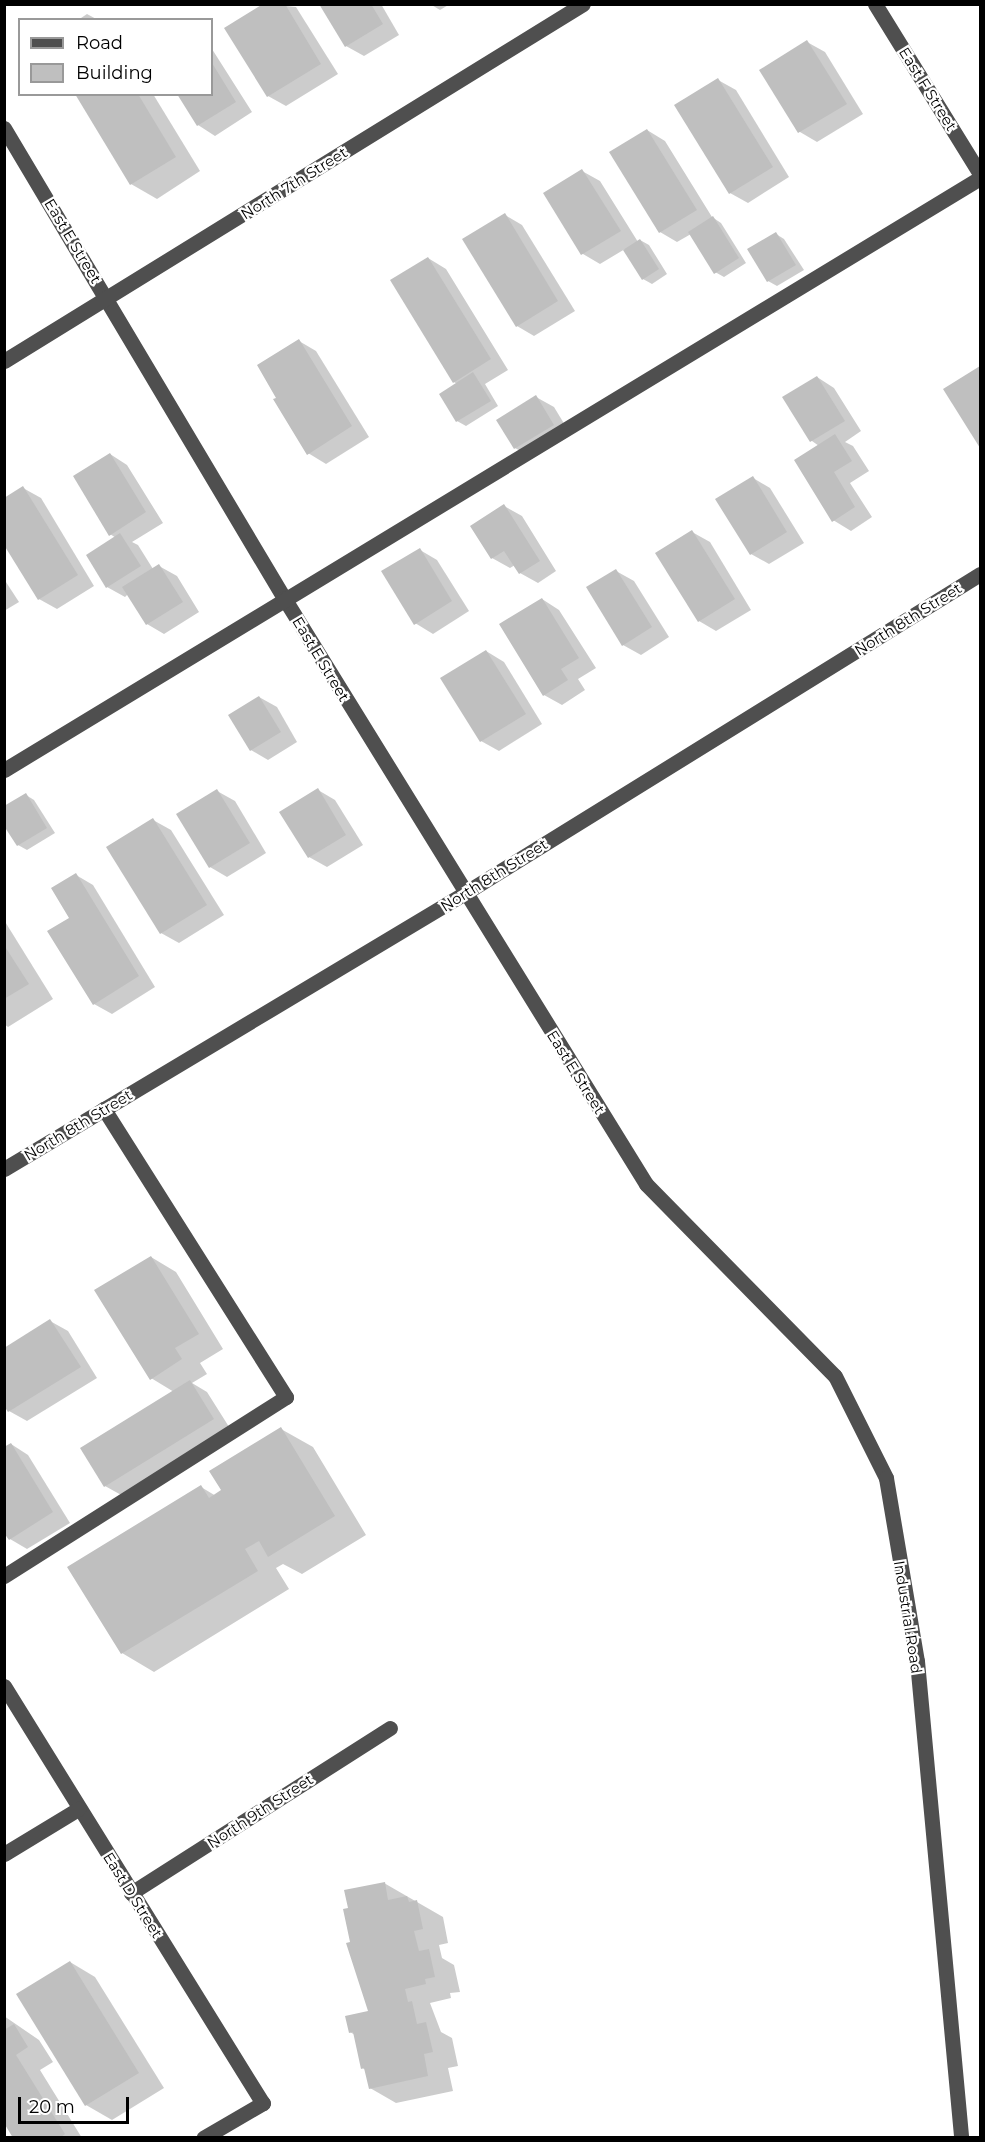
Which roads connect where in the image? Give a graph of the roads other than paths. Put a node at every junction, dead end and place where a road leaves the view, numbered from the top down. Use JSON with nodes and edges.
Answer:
{"nodes":[{"id":1,"x":583,"y":4,"type":"edge"},
{"id":2,"x":875,"y":4,"type":"edge"},
{"id":3,"x":4,"y":128,"type":"edge"},
{"id":4,"x":981,"y":176,"type":"edge"},
{"id":5,"x":107,"y":298,"type":"junction"},
{"id":6,"x":4,"y":361,"type":"edge"},
{"id":7,"x":981,"y":574,"type":"edge"},
{"id":8,"x":284,"y":598,"type":"junction"},
{"id":9,"x":4,"y":770,"type":"edge"},
{"id":10,"x":465,"y":893,"type":"junction"},
{"id":11,"x":104,"y":1109,"type":"junction"},
{"id":12,"x":4,"y":1169,"type":"edge"},
{"id":13,"x":646,"y":1184,"type":"joint"},
{"id":14,"x":4,"y":1576,"type":"edge"},
{"id":15,"x":4,"y":1686,"type":"edge"},
{"id":16,"x":390,"y":1728,"type":"dead end"},
{"id":17,"x":78,"y":1809,"type":"junction"},
{"id":18,"x":4,"y":1854,"type":"edge"},
{"id":19,"x":131,"y":1893,"type":"junction"},
{"id":20,"x":204,"y":2138,"type":"edge"},
{"id":21,"x":961,"y":2138,"type":"edge"}],
"edges":[{"from":1,"to":5,"type":"street","name":"North 7th Street"},
{"from":2,"to":4,"type":"street","name":"East F Street"},
{"from":3,"to":5,"type":"street","name":"East E Street"},
{"from":4,"to":8,"type":"street"},
{"from":5,"to":6,"type":"street","name":"North 7th Street"},
{"from":5,"to":8,"type":"street","name":"East E Street"},
{"from":7,"to":10,"type":"street","name":"North 8th Street"},
{"from":8,"to":9,"type":"street"},
{"from":8,"to":10,"type":"street","name":"East E Street"},
{"from":10,"to":11,"type":"street","name":"North 8th Street"},
{"from":10,"to":13,"type":"street","name":"East E Street"},
{"from":11,"to":12,"type":"street","name":"North 8th Street"},
{"from":11,"to":14,"type":"street"},
{"from":13,"to":21,"type":"street","name":"Industrial Road"},
{"from":15,"to":17,"type":"street","name":"East D Street"},
{"from":16,"to":19,"type":"street","name":"North 9th Street"},
{"from":17,"to":18,"type":"street"},
{"from":17,"to":19,"type":"street","name":"East D Street"},
{"from":19,"to":20,"type":"street","name":"East D Street"}]}
